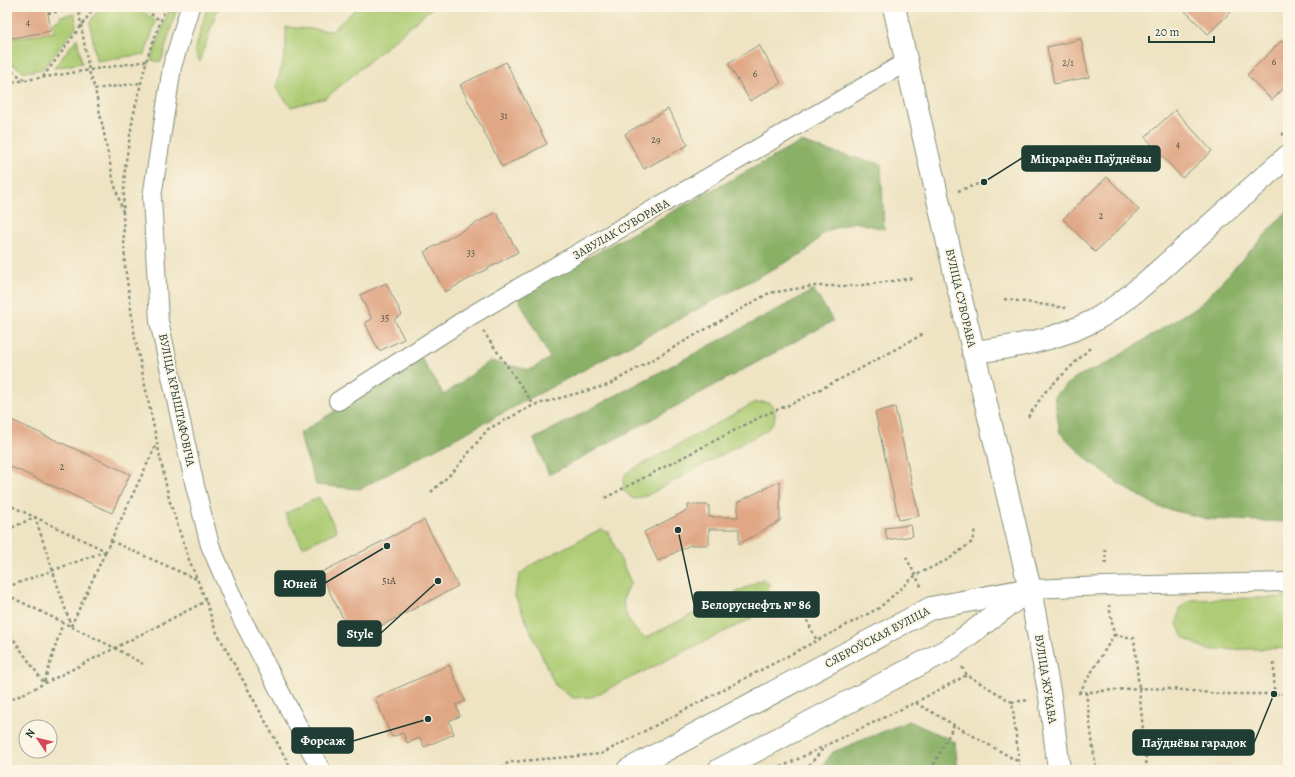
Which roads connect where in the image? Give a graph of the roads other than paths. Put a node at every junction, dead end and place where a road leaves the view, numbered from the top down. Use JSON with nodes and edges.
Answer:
{"nodes":[{"id":1,"x":190,"y":7,"type":"edge"},
{"id":2,"x":898,"y":10,"type":"edge"},
{"id":3,"x":906,"y":62,"type":"junction"},
{"id":4,"x":1282,"y":148,"type":"edge"},
{"id":5,"x":973,"y":352,"type":"junction"},
{"id":6,"x":338,"y":401,"type":"dead end"},
{"id":7,"x":1288,"y":582,"type":"edge"},
{"id":8,"x":1030,"y":589,"type":"junction"},
{"id":9,"x":321,"y":770,"type":"edge"},
{"id":10,"x":628,"y":770,"type":"edge"},
{"id":11,"x":719,"y":770,"type":"edge"},
{"id":12,"x":1059,"y":770,"type":"edge"}],
"edges":[{"from":1,"to":9,"type":"street","name":"ВУЛІЦА КРЫШТАФОВІЧА"},
{"from":2,"to":3,"type":"main road","name":"ВУЛІЦА СУВОРАВА"},
{"from":3,"to":5,"type":"main road","name":"ВУЛІЦА СУВОРАВА"},
{"from":3,"to":6,"type":"street","name":"ЗАВУЛАК СУВОРАВА"},
{"from":4,"to":5,"type":"main road"},
{"from":5,"to":8,"type":"main road","name":"ВУЛІЦА СУВОРАВА"},
{"from":7,"to":8,"type":"street"},
{"from":8,"to":10,"type":"main road","name":"СЯБРОЎСКАЯ ВУЛІЦА"},
{"from":8,"to":11,"type":"main road"},
{"from":8,"to":12,"type":"main road","name":"ВУЛІЦА ЖУКАВА"}]}
